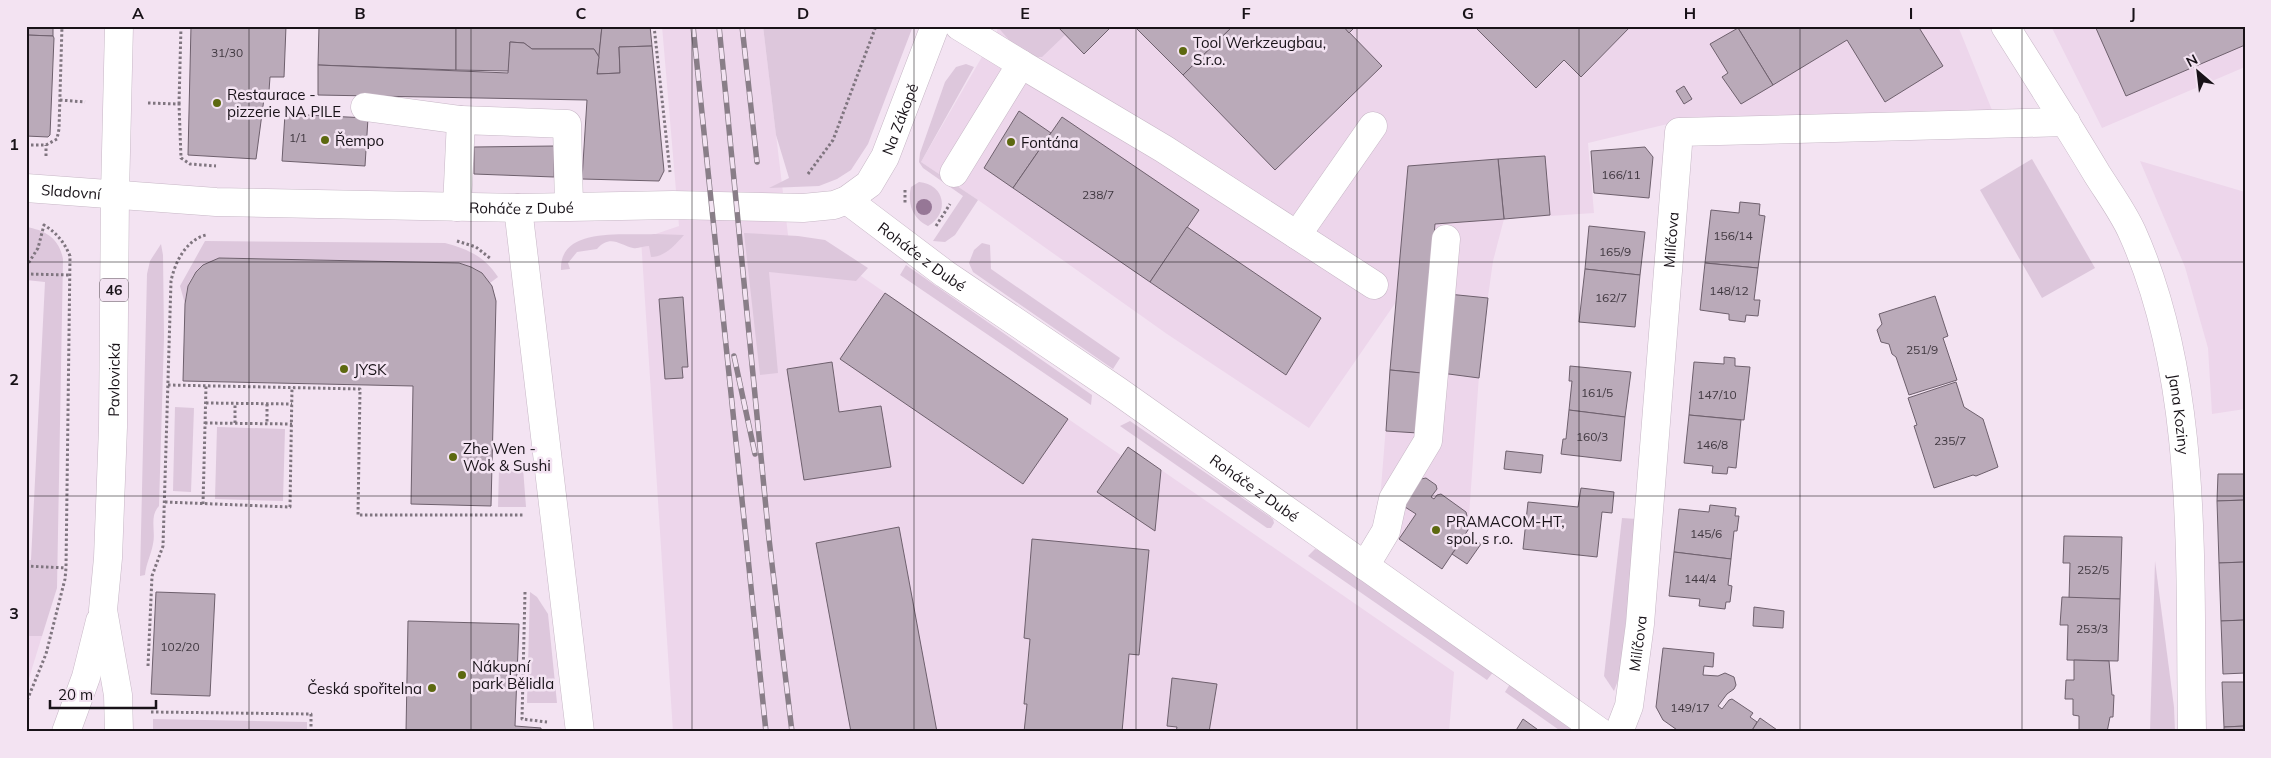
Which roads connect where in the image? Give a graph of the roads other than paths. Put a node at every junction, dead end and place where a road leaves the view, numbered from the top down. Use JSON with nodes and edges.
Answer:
{"nodes":[{"id":1,"x":120,"y":26,"type":"edge"},
{"id":2,"x":934,"y":26,"type":"edge"},
{"id":3,"x":960,"y":26,"type":"edge"},
{"id":4,"x":2005,"y":26,"type":"edge"},
{"id":5,"x":1020,"y":64,"type":"junction"},
{"id":6,"x":365,"y":107,"type":"dead end"},
{"id":7,"x":461,"y":120,"type":"junction"},
{"id":8,"x":2066,"y":122,"type":"junction"},
{"id":9,"x":1373,"y":126,"type":"dead end"},
{"id":10,"x":954,"y":173,"type":"dead end"},
{"id":11,"x":26,"y":188,"type":"edge"},
{"id":12,"x":114,"y":194,"type":"junction"},
{"id":13,"x":847,"y":200,"type":"junction"},
{"id":14,"x":569,"y":206,"type":"junction"},
{"id":15,"x":457,"y":207,"type":"junction"},
{"id":16,"x":518,"y":208,"type":"junction"},
{"id":17,"x":1297,"y":235,"type":"junction"},
{"id":18,"x":1446,"y":239,"type":"dead end"},
{"id":19,"x":1374,"y":285,"type":"dead end"},
{"id":20,"x":1365,"y":566,"type":"junction"},
{"id":21,"x":103,"y":610,"type":"junction"},
{"id":22,"x":66,"y":732,"type":"edge"},
{"id":23,"x":119,"y":732,"type":"edge"},
{"id":24,"x":580,"y":732,"type":"edge"},
{"id":25,"x":1600,"y":732,"type":"edge"},
{"id":26,"x":1619,"y":732,"type":"edge"},
{"id":27,"x":2192,"y":732,"type":"edge"}],
"edges":[{"from":1,"to":12,"type":"street","name":"Pavlovická","number":"46"},
{"from":2,"to":13,"type":"street","name":"Na Zákopě"},
{"from":3,"to":5,"type":"street"},
{"from":4,"to":8,"type":"street","name":"Jana Koziny"},
{"from":5,"to":10,"type":"street"},
{"from":5,"to":17,"type":"street"},
{"from":6,"to":7,"type":"street"},
{"from":7,"to":14,"type":"street"},
{"from":7,"to":15,"type":"street"},
{"from":8,"to":26,"type":"street","name":"Milíčova"},
{"from":8,"to":27,"type":"street","name":"Jana Koziny"},
{"from":9,"to":17,"type":"street"},
{"from":11,"to":12,"type":"street","name":"Sladovní"},
{"from":12,"to":15,"type":"street","name":"Roháče z Dubé"},
{"from":12,"to":21,"type":"street","name":"Pavlovická","number":"46"},
{"from":13,"to":14,"type":"street","name":"Roháče z Dubé"},
{"from":13,"to":20,"type":"street","name":"Roháče z Dubé"},
{"from":14,"to":16,"type":"street","name":"Roháče z Dubé"},
{"from":15,"to":16,"type":"street","name":"Roháče z Dubé"},
{"from":16,"to":24,"type":"street"},
{"from":17,"to":19,"type":"street"},
{"from":18,"to":20,"type":"street"},
{"from":20,"to":25,"type":"street","name":"Roháče z Dubé"},
{"from":21,"to":22,"type":"street"},
{"from":21,"to":23,"type":"street","name":"Pavlovická","number":"46"}]}
